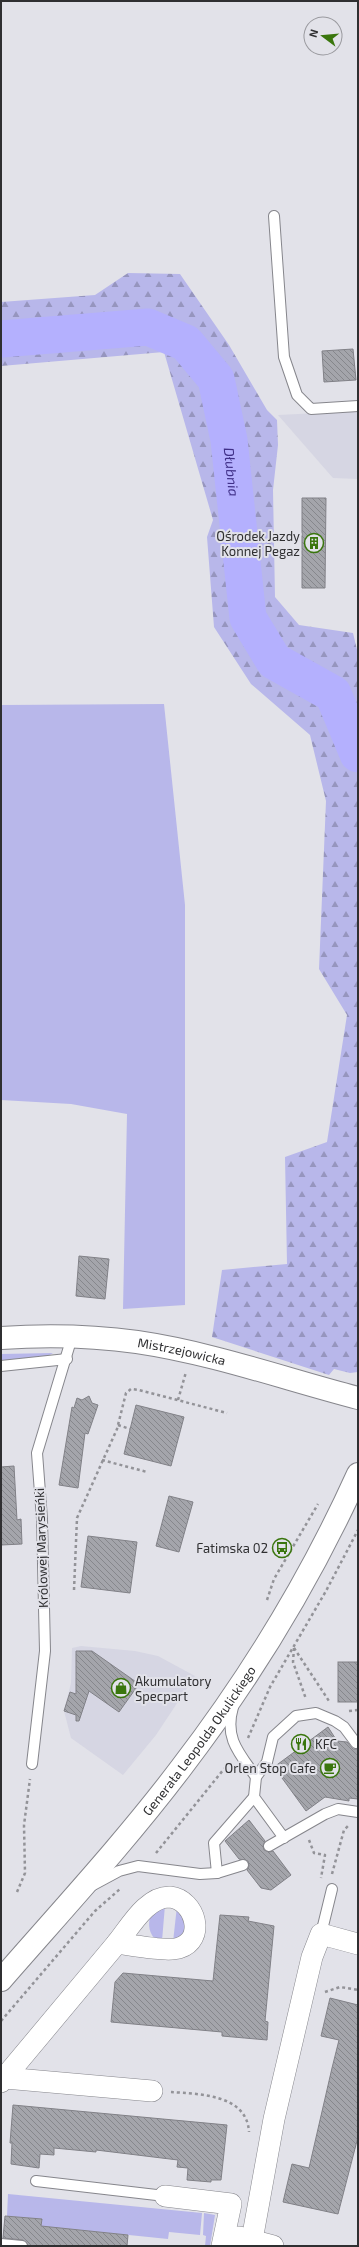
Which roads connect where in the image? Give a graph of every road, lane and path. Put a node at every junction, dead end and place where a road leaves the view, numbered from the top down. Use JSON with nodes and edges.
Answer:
{"nodes":[{"id":1,"x":274,"y":216,"type":"dead end"},
{"id":2,"x":358,"y":406,"type":"edge"},
{"id":3,"x":72,"y":1337,"type":"junction"},
{"id":4,"x":1,"y":1338,"type":"edge"},
{"id":5,"x":67,"y":1359,"type":"junction"},
{"id":6,"x":1,"y":1366,"type":"edge"},
{"id":7,"x":187,"y":1368,"type":"dead end"},
{"id":8,"x":358,"y":1398,"type":"edge"},
{"id":9,"x":178,"y":1400,"type":"junction"},
{"id":10,"x":227,"y":1413,"type":"dead end"},
{"id":11,"x":118,"y":1425,"type":"junction"},
{"id":12,"x":130,"y":1429,"type":"dead end"},
{"id":13,"x":102,"y":1460,"type":"junction"},
{"id":14,"x":147,"y":1472,"type":"dead end"},
{"id":15,"x":358,"y":1474,"type":"edge"},
{"id":16,"x":321,"y":1501,"type":"dead end"},
{"id":17,"x":74,"y":1590,"type":"dead end"},
{"id":18,"x":265,"y":1606,"type":"dead end"},
{"id":19,"x":245,"y":1678,"type":"junction"},
{"id":20,"x":332,"y":1705,"type":"dead end"},
{"id":21,"x":358,"y":1710,"type":"edge"},
{"id":22,"x":344,"y":1711,"type":"dead end"},
{"id":23,"x":310,"y":1713,"type":"junction"},
{"id":24,"x":356,"y":1743,"type":"dead end"},
{"id":25,"x":32,"y":1764,"type":"joint"},
{"id":26,"x":256,"y":1777,"type":"junction"},
{"id":27,"x":254,"y":1797,"type":"junction"},
{"id":28,"x":358,"y":1812,"type":"edge"},
{"id":29,"x":354,"y":1826,"type":"dead end"},
{"id":30,"x":284,"y":1838,"type":"junction"},
{"id":31,"x":269,"y":1846,"type":"dead end"},
{"id":32,"x":314,"y":1853,"type":"dead end"},
{"id":33,"x":243,"y":1865,"type":"dead end"},
{"id":34,"x":217,"y":1872,"type":"junction"},
{"id":35,"x":332,"y":1888,"type":"junction"},
{"id":36,"x":17,"y":1892,"type":"dead end"},
{"id":37,"x":70,"y":1901,"type":"junction"},
{"id":38,"x":321,"y":1934,"type":"junction"},
{"id":39,"x":117,"y":1943,"type":"dead end"},
{"id":40,"x":358,"y":1944,"type":"edge"},
{"id":41,"x":1,"y":1980,"type":"edge"},
{"id":42,"x":358,"y":1990,"type":"edge"},
{"id":43,"x":304,"y":1992,"type":"junction"},
{"id":44,"x":3,"y":2080,"type":"edge"},
{"id":45,"x":152,"y":2091,"type":"joint"},
{"id":46,"x":249,"y":2135,"type":"dead end"},
{"id":47,"x":36,"y":2181,"type":"dead end"},
{"id":48,"x":165,"y":2196,"type":"joint"},
{"id":49,"x":223,"y":2240,"type":"edge"},
{"id":50,"x":252,"y":2240,"type":"junction"},
{"id":51,"x":1,"y":2244,"type":"edge"},
{"id":52,"x":22,"y":2246,"type":"edge"},
{"id":53,"x":273,"y":2246,"type":"edge"}],
"edges":[{"from":1,"to":2,"type":"lane"},
{"from":3,"to":4,"type":"main road","name":"Mistrzejowicka"},
{"from":3,"to":5,"type":"lane","name":"Królowej Marysieńki"},
{"from":3,"to":8,"type":"main road","name":"Mistrzejowicka"},
{"from":5,"to":6,"type":"lane"},
{"from":5,"to":25,"type":"lane","name":"Królowej Marysieńki"},
{"from":7,"to":9,"type":"path"},
{"from":9,"to":10,"type":"path"},
{"from":9,"to":11,"type":"path"},
{"from":11,"to":12,"type":"path"},
{"from":11,"to":13,"type":"path"},
{"from":13,"to":14,"type":"path"},
{"from":13,"to":17,"type":"path"},
{"from":15,"to":19,"type":"main road","name":"Generała Leopolda Okulickiego"},
{"from":16,"to":18,"type":"path"},
{"from":19,"to":26,"type":"lane"},
{"from":19,"to":37,"type":"main road","name":"Generała Leopolda Okulickiego"},
{"from":20,"to":23,"type":"path"},
{"from":21,"to":22,"type":"path"},
{"from":23,"to":24,"type":"lane"},
{"from":23,"to":26,"type":"lane"},
{"from":25,"to":36,"type":"path"},
{"from":26,"to":27,"type":"lane"},
{"from":27,"to":30,"type":"lane"},
{"from":27,"to":34,"type":"lane"},
{"from":28,"to":30,"type":"lane"},
{"from":29,"to":35,"type":"path"},
{"from":30,"to":31,"type":"lane"},
{"from":32,"to":35,"type":"path"},
{"from":33,"to":34,"type":"lane"},
{"from":34,"to":37,"type":"lane"},
{"from":35,"to":38,"type":"lane"},
{"from":37,"to":41,"type":"main road","name":"Generała Leopolda Okulickiego"},
{"from":38,"to":40,"type":"street"},
{"from":38,"to":43,"type":"street"},
{"from":39,"to":44,"type":"street"},
{"from":42,"to":43,"type":"path"},
{"from":43,"to":50,"type":"street"},
{"from":44,"to":45,"type":"street"},
{"from":45,"to":46,"type":"path"},
{"from":47,"to":48,"type":"lane"},
{"from":48,"to":49,"type":"street"},
{"from":49,"to":50,"type":"street"},
{"from":50,"to":53,"type":"street"},
{"from":51,"to":52,"type":"lane"}]}
